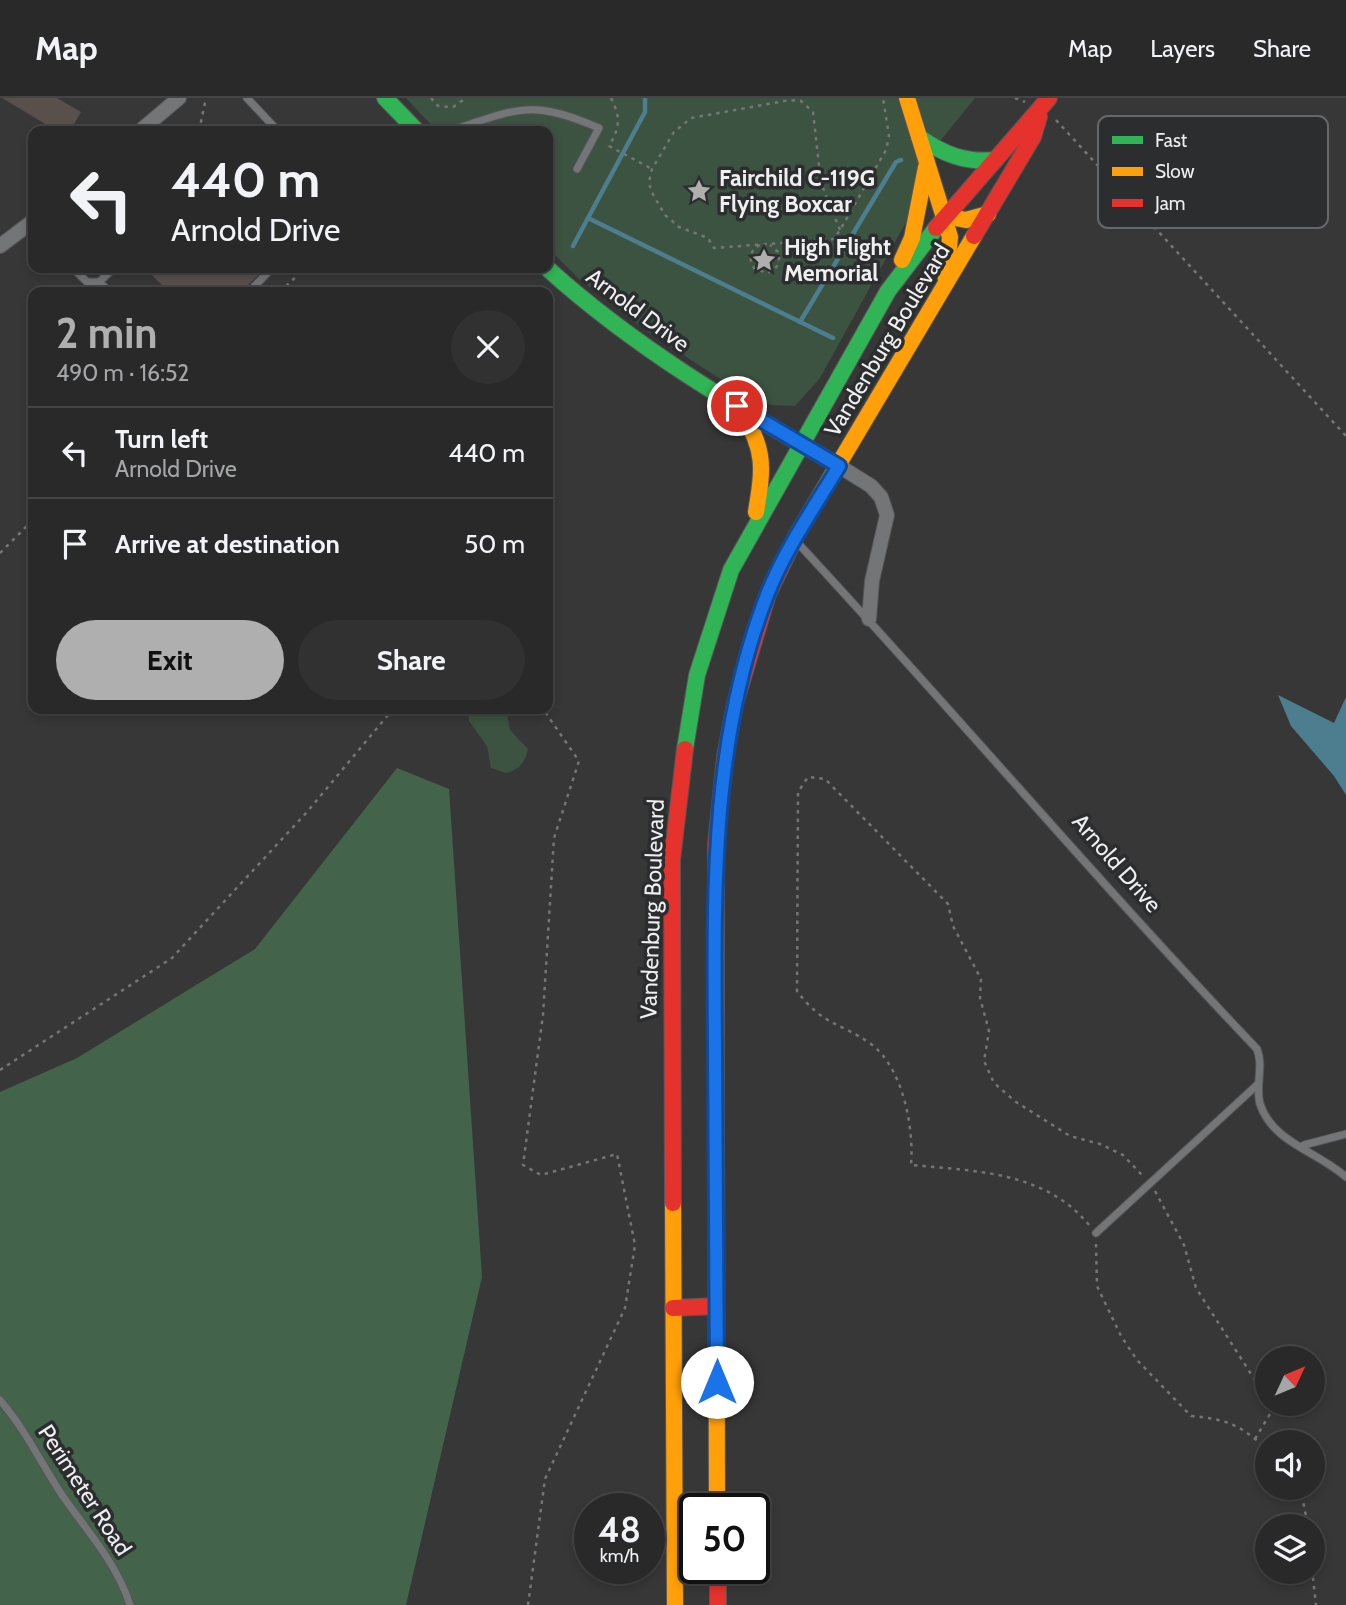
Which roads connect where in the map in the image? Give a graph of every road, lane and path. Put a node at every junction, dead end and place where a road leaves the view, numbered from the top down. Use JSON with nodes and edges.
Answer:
{"nodes":[{"id":1,"x":179,"y":98,"type":"edge"},
{"id":2,"x":206,"y":98,"type":"edge"},
{"id":3,"x":247,"y":98,"type":"edge"},
{"id":4,"x":385,"y":98,"type":"edge"},
{"id":5,"x":431,"y":98,"type":"edge"},
{"id":6,"x":466,"y":98,"type":"edge"},
{"id":7,"x":611,"y":98,"type":"edge"},
{"id":8,"x":883,"y":98,"type":"edge"},
{"id":9,"x":907,"y":98,"type":"edge"},
{"id":10,"x":1047,"y":108,"type":"edge"},
{"id":11,"x":146,"y":126,"type":"edge"},
{"id":12,"x":200,"y":126,"type":"edge"},
{"id":13,"x":273,"y":126,"type":"edge"},
{"id":14,"x":412,"y":126,"type":"edge"},
{"id":15,"x":465,"y":126,"type":"edge"},
{"id":16,"x":919,"y":137,"type":"junction"},
{"id":17,"x":927,"y":159,"type":"junction"},
{"id":18,"x":995,"y":160,"type":"junction"},
{"id":19,"x":1098,"y":164,"type":"edge"},
{"id":20,"x":577,"y":169,"type":"dead end"},
{"id":21,"x":652,"y":169,"type":"junction"},
{"id":22,"x":988,"y":214,"type":"junction"},
{"id":23,"x":945,"y":216,"type":"junction"},
{"id":24,"x":28,"y":227,"type":"edge"},
{"id":25,"x":1156,"y":228,"type":"edge"},
{"id":26,"x":840,"y":230,"type":"junction"},
{"id":27,"x":761,"y":244,"type":"junction"},
{"id":28,"x":766,"y":244,"type":"junction"},
{"id":29,"x":0,"y":246,"type":"edge"},
{"id":30,"x":78,"y":273,"type":"edge"},
{"id":31,"x":109,"y":273,"type":"edge"},
{"id":32,"x":267,"y":273,"type":"edge"},
{"id":33,"x":300,"y":273,"type":"edge"},
{"id":34,"x":553,"y":273,"type":"edge"},
{"id":35,"x":99,"y":282,"type":"junction"},
{"id":36,"x":104,"y":287,"type":"edge"},
{"id":37,"x":254,"y":287,"type":"edge"},
{"id":38,"x":285,"y":287,"type":"edge"},
{"id":39,"x":945,"y":289,"type":"junction"},
{"id":40,"x":888,"y":291,"type":"junction"},
{"id":41,"x":737,"y":406,"type":"junction"},
{"id":42,"x":1346,"y":436,"type":"edge"},
{"id":43,"x":801,"y":444,"type":"junction"},
{"id":44,"x":839,"y":466,"type":"junction"},
{"id":45,"x":28,"y":525,"type":"edge"},
{"id":46,"x":753,"y":528,"type":"junction"},
{"id":47,"x":795,"y":539,"type":"junction"},
{"id":48,"x":0,"y":554,"type":"edge"},
{"id":49,"x":869,"y":619,"type":"junction"},
{"id":50,"x":389,"y":714,"type":"edge"},
{"id":51,"x":546,"y":714,"type":"edge"},
{"id":52,"x":0,"y":1070,"type":"edge"},
{"id":53,"x":1257,"y":1085,"type":"junction"},
{"id":54,"x":1346,"y":1134,"type":"edge"},
{"id":55,"x":1300,"y":1145,"type":"junction"},
{"id":56,"x":1346,"y":1177,"type":"edge"},
{"id":57,"x":1150,"y":1183,"type":"junction"},
{"id":58,"x":1096,"y":1233,"type":"junction"},
{"id":59,"x":716,"y":1306,"type":"junction"},
{"id":60,"x":673,"y":1308,"type":"junction"},
{"id":61,"x":1255,"y":1382,"type":"edge"},
{"id":62,"x":0,"y":1400,"type":"edge"},
{"id":63,"x":1255,"y":1439,"type":"edge"},
{"id":64,"x":717,"y":1493,"type":"edge"},
{"id":65,"x":718,"y":1584,"type":"edge"},
{"id":66,"x":1314,"y":1584,"type":"edge"},
{"id":67,"x":130,"y":1605,"type":"edge"},
{"id":68,"x":528,"y":1605,"type":"edge"},
{"id":69,"x":675,"y":1605,"type":"edge"},
{"id":70,"x":718,"y":1605,"type":"edge"},
{"id":71,"x":1316,"y":1605,"type":"edge"}],
"edges":[{"from":1,"to":11,"type":"street"},
{"from":2,"to":12,"type":"path"},
{"from":3,"to":13,"type":"lane"},
{"from":4,"to":14,"type":"main road"},
{"from":5,"to":6,"type":"path"},
{"from":7,"to":21,"type":"path"},
{"from":8,"to":26,"type":"path"},
{"from":9,"to":16,"type":"main road"},
{"from":10,"to":18,"type":"main road","name":"Vandenburg Boulevard"},
{"from":10,"to":19,"type":"path"},
{"from":10,"to":22,"type":"main road","name":"Vandenburg Boulevard"},
{"from":15,"to":20,"type":"lane"},
{"from":16,"to":17,"type":"main road"},
{"from":16,"to":18,"type":"main road"},
{"from":17,"to":23,"type":"main road"},
{"from":17,"to":40,"type":"main road"},
{"from":18,"to":23,"type":"main road","name":"Vandenburg Boulevard"},
{"from":21,"to":26,"type":"path"},
{"from":21,"to":27,"type":"path"},
{"from":22,"to":23,"type":"main road"},
{"from":22,"to":39,"type":"main road","name":"Vandenburg Boulevard"},
{"from":23,"to":39,"type":"main road"},
{"from":23,"to":40,"type":"main road","name":"Vandenburg Boulevard"},
{"from":24,"to":29,"type":"street"},
{"from":25,"to":42,"type":"path"},
{"from":26,"to":28,"type":"path"},
{"from":27,"to":28,"type":"path"},
{"from":27,"to":28,"type":"path"},
{"from":30,"to":35,"type":"lane"},
{"from":31,"to":35,"type":"lane"},
{"from":32,"to":37,"type":"lane"},
{"from":33,"to":38,"type":"path"},
{"from":34,"to":41,"type":"main road","name":"Arnold Drive"},
{"from":35,"to":36,"type":"lane"},
{"from":39,"to":44,"type":"main road","name":"Vandenburg Boulevard"},
{"from":40,"to":43,"type":"main road","name":"Vandenburg Boulevard"},
{"from":41,"to":43,"type":"main road","name":"Arnold Drive"},
{"from":41,"to":46,"type":"main road"},
{"from":43,"to":44,"type":"main road","name":"Arnold Drive"},
{"from":43,"to":46,"type":"main road","name":"Vandenburg Boulevard"},
{"from":44,"to":47,"type":"main road","name":"Vandenburg Boulevard"},
{"from":44,"to":49,"type":"street","name":"Arnold Drive"},
{"from":45,"to":48,"type":"path"},
{"from":46,"to":60,"type":"main road","name":"Vandenburg Boulevard"},
{"from":47,"to":49,"type":"lane","name":"Arnold Drive"},
{"from":47,"to":59,"type":"main road","name":"Vandenburg Boulevard"},
{"from":49,"to":53,"type":"lane","name":"Arnold Drive"},
{"from":50,"to":52,"type":"path"},
{"from":51,"to":68,"type":"path"},
{"from":53,"to":55,"type":"lane","name":"Arnold Drive"},
{"from":53,"to":57,"type":"lane"},
{"from":54,"to":55,"type":"lane"},
{"from":55,"to":56,"type":"lane","name":"Arnold Drive"},
{"from":57,"to":58,"type":"lane"},
{"from":57,"to":58,"type":"path"},
{"from":57,"to":61,"type":"path"},
{"from":58,"to":63,"type":"path"},
{"from":59,"to":60,"type":"main road"},
{"from":59,"to":64,"type":"main road","name":"Vandenburg Boulevard"},
{"from":60,"to":69,"type":"main road","name":"Vandenburg Boulevard"},
{"from":62,"to":67,"type":"lane","name":"Perimeter Road"},
{"from":65,"to":70,"type":"main road"},
{"from":66,"to":71,"type":"path"}]}
